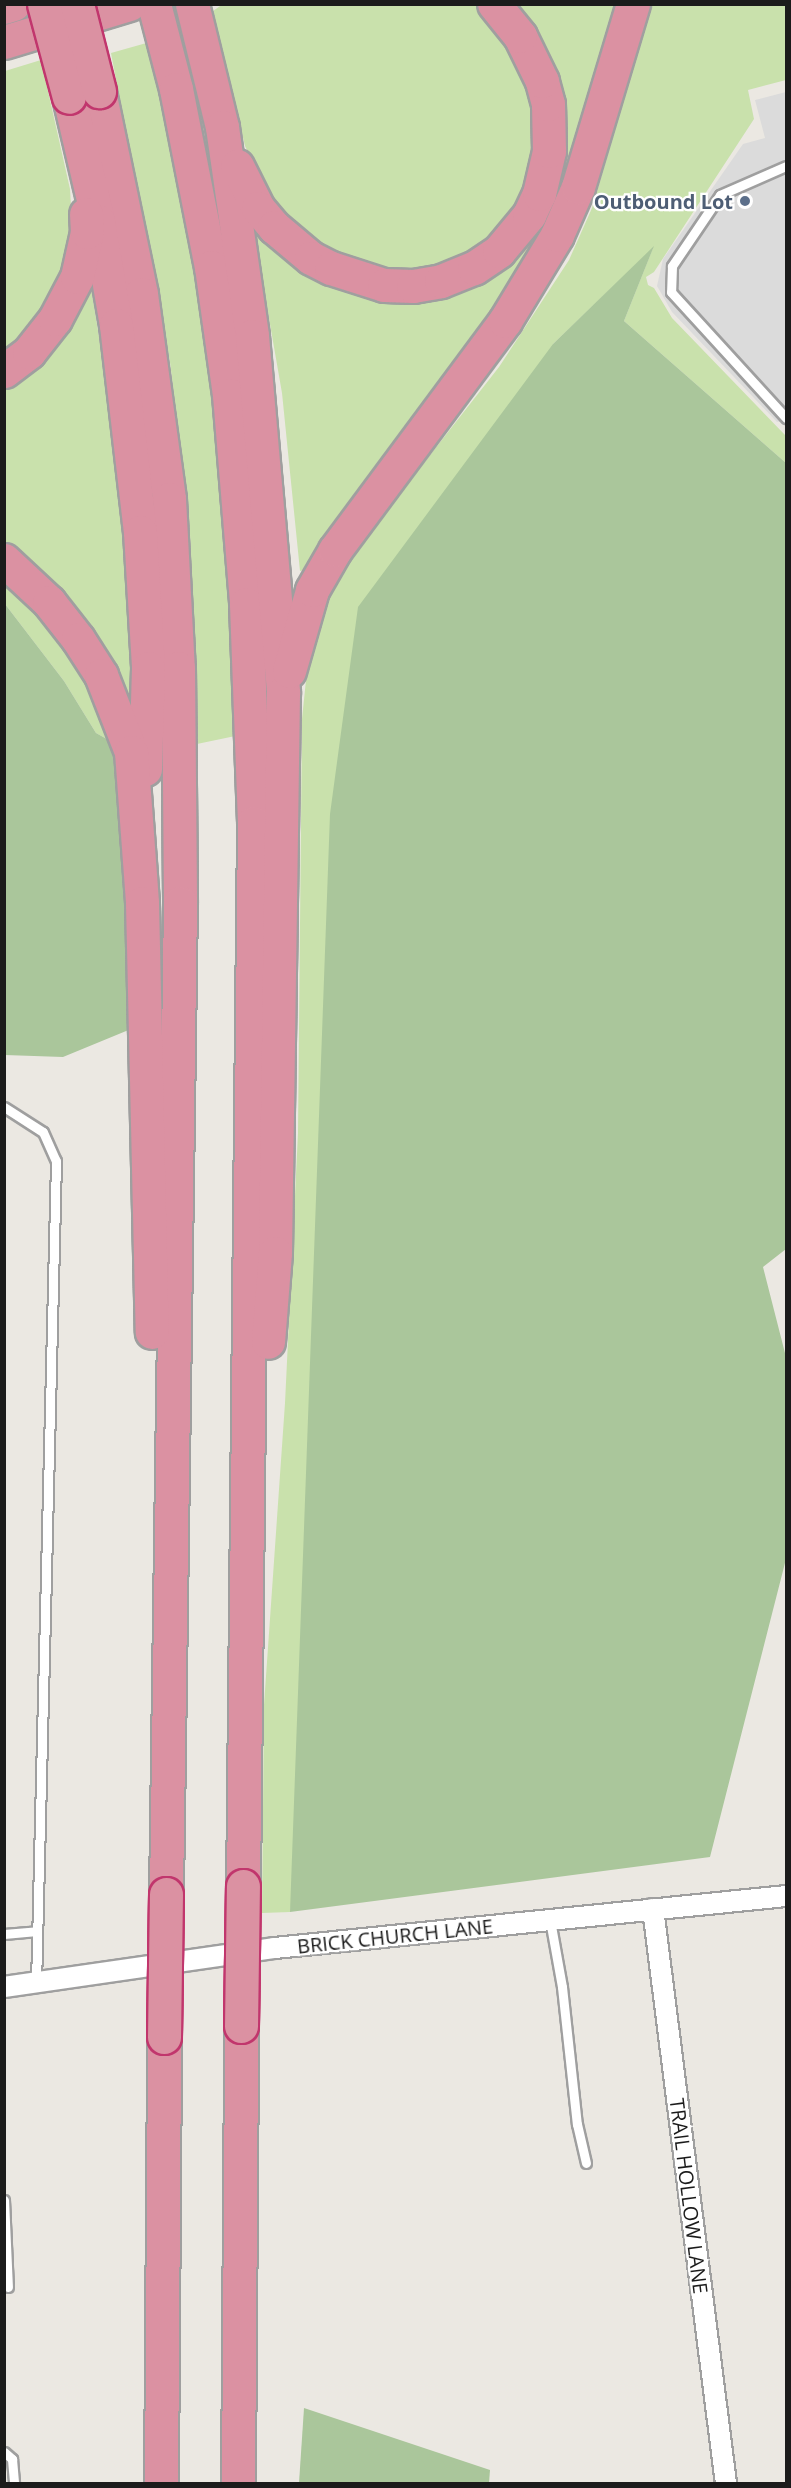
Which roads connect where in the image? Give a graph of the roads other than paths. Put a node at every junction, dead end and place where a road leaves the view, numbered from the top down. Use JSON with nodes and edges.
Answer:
{"nodes":[{"id":1,"x":14,"y":4,"type":"edge"},
{"id":2,"x":44,"y":4,"type":"edge"},
{"id":3,"x":77,"y":4,"type":"edge"},
{"id":4,"x":129,"y":4,"type":"edge"},
{"id":5,"x":154,"y":4,"type":"edge"},
{"id":6,"x":192,"y":4,"type":"edge"},
{"id":7,"x":494,"y":4,"type":"edge"},
{"id":8,"x":633,"y":4,"type":"edge"},
{"id":9,"x":4,"y":7,"type":"edge"},
{"id":10,"x":4,"y":42,"type":"edge"},
{"id":11,"x":84,"y":94,"type":"junction"},
{"id":12,"x":222,"y":127,"type":"junction"},
{"id":13,"x":786,"y":166,"type":"edge"},
{"id":14,"x":84,"y":167,"type":"junction"},
{"id":15,"x":4,"y":371,"type":"edge"},
{"id":16,"x":786,"y":418,"type":"edge"},
{"id":17,"x":4,"y":560,"type":"edge"},
{"id":18,"x":283,"y":693,"type":"junction"},
{"id":19,"x":142,"y":903,"type":"junction"},
{"id":20,"x":4,"y":1107,"type":"edge"},
{"id":21,"x":245,"y":1606,"type":"junction"},
{"id":22,"x":170,"y":1679,"type":"junction"},
{"id":23,"x":786,"y":1896,"type":"edge"},
{"id":24,"x":653,"y":1909,"type":"junction"},
{"id":25,"x":550,"y":1920,"type":"junction"},
{"id":26,"x":37,"y":1931,"type":"junction"},
{"id":27,"x":4,"y":1934,"type":"edge"},
{"id":28,"x":36,"y":1983,"type":"junction"},
{"id":29,"x":4,"y":1987,"type":"edge"},
{"id":30,"x":586,"y":2163,"type":"dead end"},
{"id":31,"x":4,"y":2200,"type":"edge"},
{"id":32,"x":8,"y":2287,"type":"dead end"},
{"id":33,"x":4,"y":2452,"type":"edge"},
{"id":34,"x":14,"y":2484,"type":"edge"},
{"id":35,"x":161,"y":2484,"type":"edge"},
{"id":36,"x":238,"y":2484,"type":"edge"},
{"id":37,"x":726,"y":2484,"type":"edge"}],
"edges":[{"from":1,"to":9,"type":"highway"},
{"from":2,"to":11,"type":"highway","bridge":true},
{"from":3,"to":11,"type":"highway","bridge":true},
{"from":4,"to":10,"type":"highway"},
{"from":5,"to":21,"type":"highway"},
{"from":6,"to":12,"type":"highway"},
{"from":7,"to":12,"type":"highway"},
{"from":8,"to":18,"type":"highway"},
{"from":11,"to":14,"type":"highway"},
{"from":11,"to":22,"type":"highway"},
{"from":12,"to":18,"type":"highway"},
{"from":13,"to":16,"type":"lane"},
{"from":14,"to":15,"type":"highway"},
{"from":14,"to":19,"type":"highway"},
{"from":17,"to":19,"type":"highway"},
{"from":18,"to":21,"type":"highway"},
{"from":19,"to":22,"type":"highway"},
{"from":20,"to":26,"type":"lane"},
{"from":21,"to":36,"type":"highway","bridge":true},
{"from":22,"to":35,"type":"highway","bridge":true},
{"from":23,"to":24,"type":"street","name":"BRICK CHURCH LANE"},
{"from":24,"to":25,"type":"street","name":"BRICK CHURCH LANE"},
{"from":24,"to":37,"type":"street","name":"TRAIL HOLLOW LANE"},
{"from":25,"to":28,"type":"street","name":"BRICK CHURCH LANE"},
{"from":25,"to":30,"type":"lane"},
{"from":26,"to":27,"type":"lane"},
{"from":26,"to":28,"type":"lane"},
{"from":28,"to":29,"type":"street","name":"BRICK CHURCH LANE"},
{"from":31,"to":32,"type":"lane"},
{"from":33,"to":34,"type":"lane"}]}
